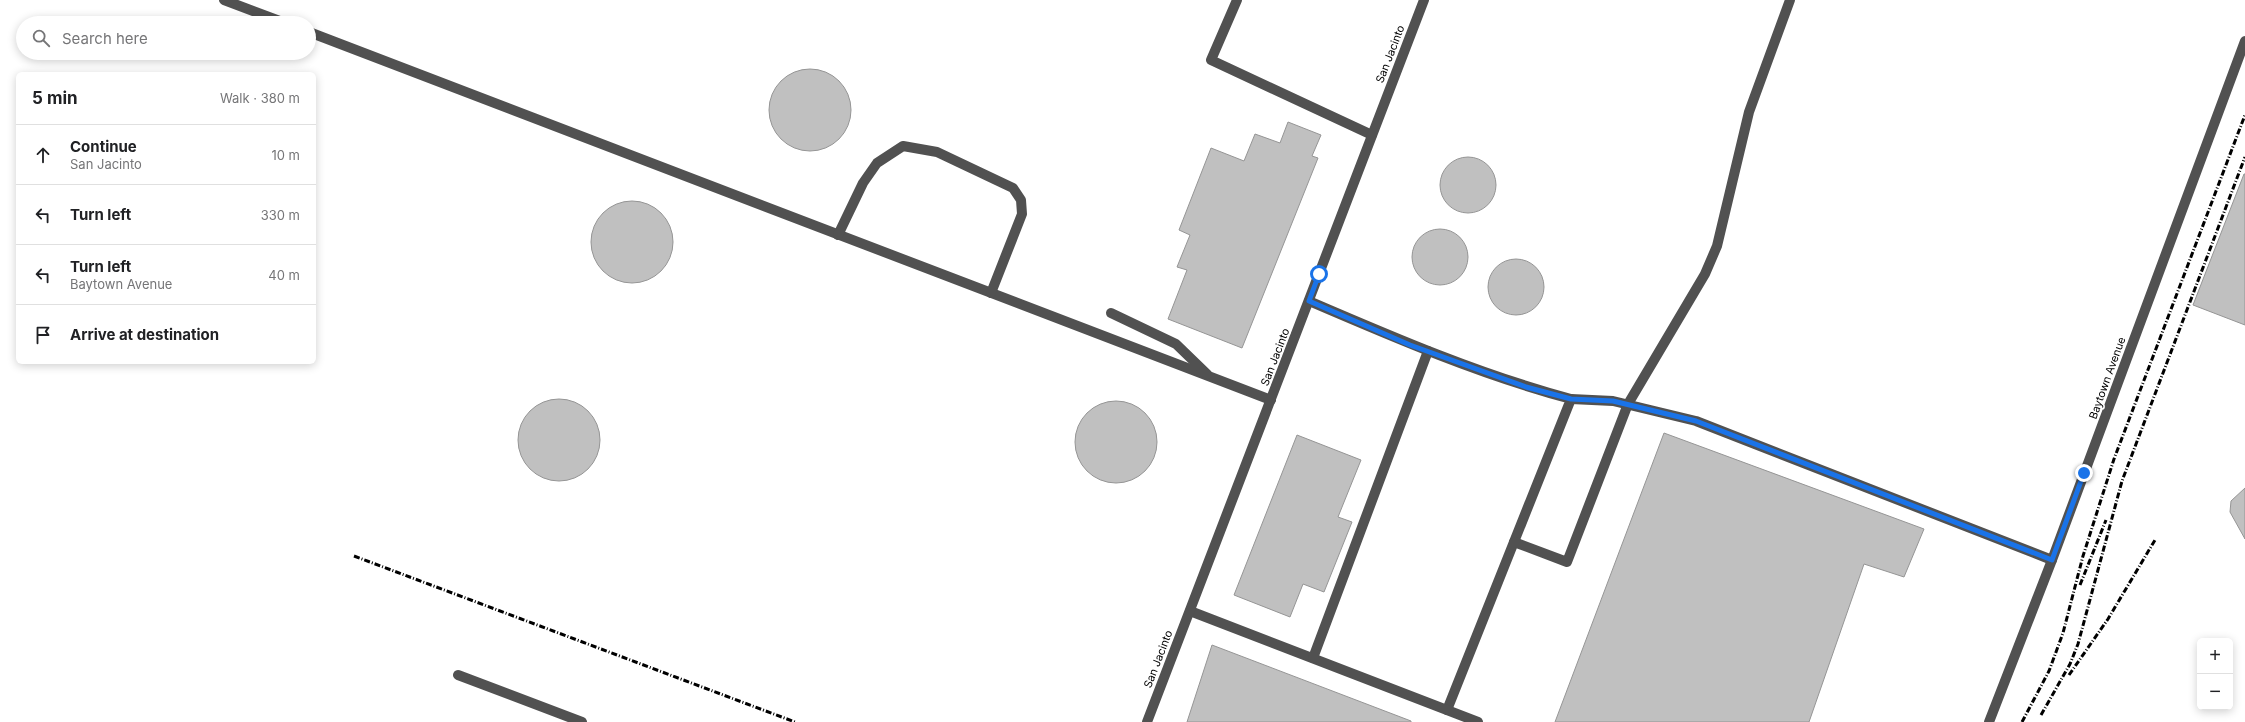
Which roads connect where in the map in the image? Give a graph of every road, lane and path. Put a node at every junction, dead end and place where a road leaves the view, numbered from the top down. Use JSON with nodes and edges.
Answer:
{"nodes":[{"id":1,"x":224,"y":0,"type":"edge"},
{"id":2,"x":1237,"y":0,"type":"edge"},
{"id":3,"x":1424,"y":0,"type":"edge"},
{"id":4,"x":1790,"y":0,"type":"edge"},
{"id":5,"x":266,"y":16,"type":"edge"},
{"id":6,"x":316,"y":35,"type":"edge"},
{"id":7,"x":2245,"y":41,"type":"edge"},
{"id":8,"x":1372,"y":135,"type":"junction"},
{"id":9,"x":838,"y":235,"type":"junction"},
{"id":10,"x":991,"y":293,"type":"junction"},
{"id":11,"x":1309,"y":301,"type":"junction"},
{"id":12,"x":1111,"y":313,"type":"dead end"},
{"id":13,"x":1428,"y":351,"type":"junction"},
{"id":14,"x":1210,"y":377,"type":"junction"},
{"id":15,"x":1571,"y":399,"type":"junction"},
{"id":16,"x":1271,"y":400,"type":"junction"},
{"id":17,"x":1628,"y":404,"type":"junction"},
{"id":18,"x":1514,"y":542,"type":"junction"},
{"id":19,"x":2052,"y":560,"type":"junction"},
{"id":20,"x":1190,"y":611,"type":"junction"},
{"id":21,"x":1313,"y":658,"type":"junction"},
{"id":22,"x":458,"y":675,"type":"dead end"},
{"id":23,"x":1447,"y":710,"type":"junction"},
{"id":24,"x":582,"y":722,"type":"edge"},
{"id":25,"x":1147,"y":722,"type":"edge"},
{"id":26,"x":1478,"y":722,"type":"edge"},
{"id":27,"x":1989,"y":722,"type":"edge"}],
"edges":[{"from":1,"to":5,"type":"street"},
{"from":2,"to":8,"type":"street"},
{"from":3,"to":8,"type":"street","name":"San Jacinto"},
{"from":4,"to":17,"type":"street"},
{"from":6,"to":9,"type":"street"},
{"from":7,"to":19,"type":"street","name":"Baytown Avenue"},
{"from":8,"to":11,"type":"street","name":"San Jacinto"},
{"from":9,"to":10,"type":"street"},
{"from":9,"to":10,"type":"street"},
{"from":10,"to":14,"type":"street"},
{"from":11,"to":13,"type":"street"},
{"from":11,"to":16,"type":"street","name":"San Jacinto"},
{"from":12,"to":14,"type":"street"},
{"from":13,"to":15,"type":"street"},
{"from":13,"to":21,"type":"street"},
{"from":14,"to":16,"type":"street"},
{"from":15,"to":17,"type":"street"},
{"from":15,"to":18,"type":"street"},
{"from":16,"to":20,"type":"street","name":"San Jacinto"},
{"from":17,"to":18,"type":"street"},
{"from":17,"to":19,"type":"street"},
{"from":18,"to":23,"type":"street"},
{"from":19,"to":27,"type":"street","name":"Baytown Avenue"},
{"from":20,"to":21,"type":"street"},
{"from":20,"to":25,"type":"street","name":"San Jacinto"},
{"from":21,"to":23,"type":"street"},
{"from":22,"to":24,"type":"street"},
{"from":23,"to":26,"type":"street"}]}
